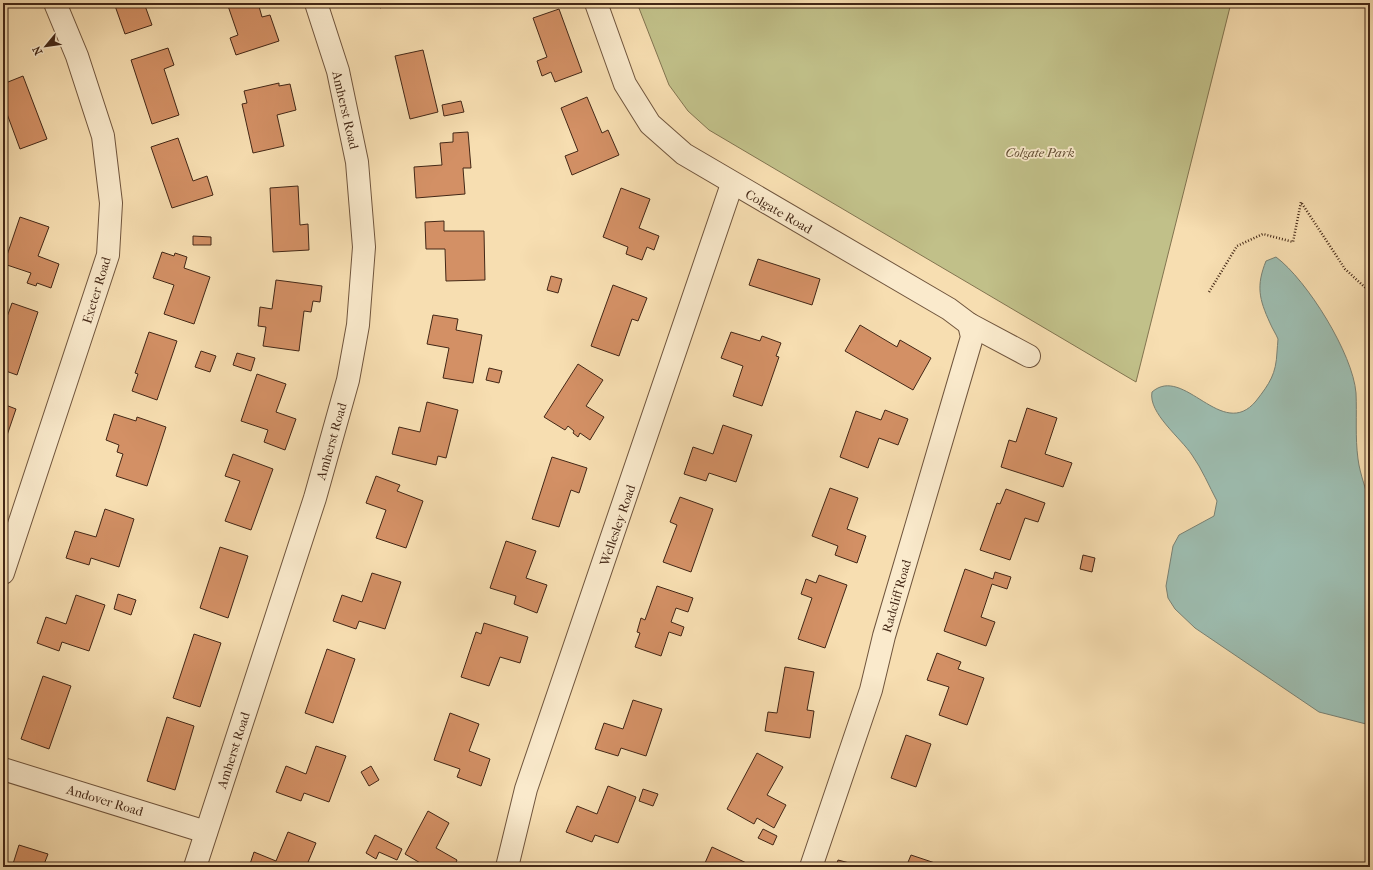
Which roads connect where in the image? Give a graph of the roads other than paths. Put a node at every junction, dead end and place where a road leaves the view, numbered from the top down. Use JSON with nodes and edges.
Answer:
{"nodes":[{"id":1,"x":55,"y":3,"type":"edge"},
{"id":2,"x":316,"y":3,"type":"edge"},
{"id":3,"x":596,"y":3,"type":"edge"},
{"id":4,"x":732,"y":184,"type":"junction"},
{"id":5,"x":969,"y":324,"type":"junction"},
{"id":6,"x":1029,"y":356,"type":"dead end"},
{"id":7,"x":3,"y":573,"type":"edge"},
{"id":8,"x":3,"y":769,"type":"edge"},
{"id":9,"x":206,"y":832,"type":"junction"},
{"id":10,"x":195,"y":867,"type":"edge"},
{"id":11,"x":507,"y":867,"type":"edge"},
{"id":12,"x":811,"y":867,"type":"edge"}],
"edges":[{"from":1,"to":7,"type":"street","name":"Exeter Road"},
{"from":2,"to":9,"type":"street","name":"Amherst Road"},
{"from":3,"to":4,"type":"street","name":"Colgate Road"},
{"from":4,"to":5,"type":"street","name":"Colgate Road"},
{"from":4,"to":11,"type":"street","name":"Wellesley Road"},
{"from":5,"to":6,"type":"street","name":"Colgate Road"},
{"from":5,"to":12,"type":"street","name":"Radcliff Road"},
{"from":8,"to":9,"type":"street","name":"Andover Road"},
{"from":9,"to":10,"type":"street","name":"Amherst Road"}]}
